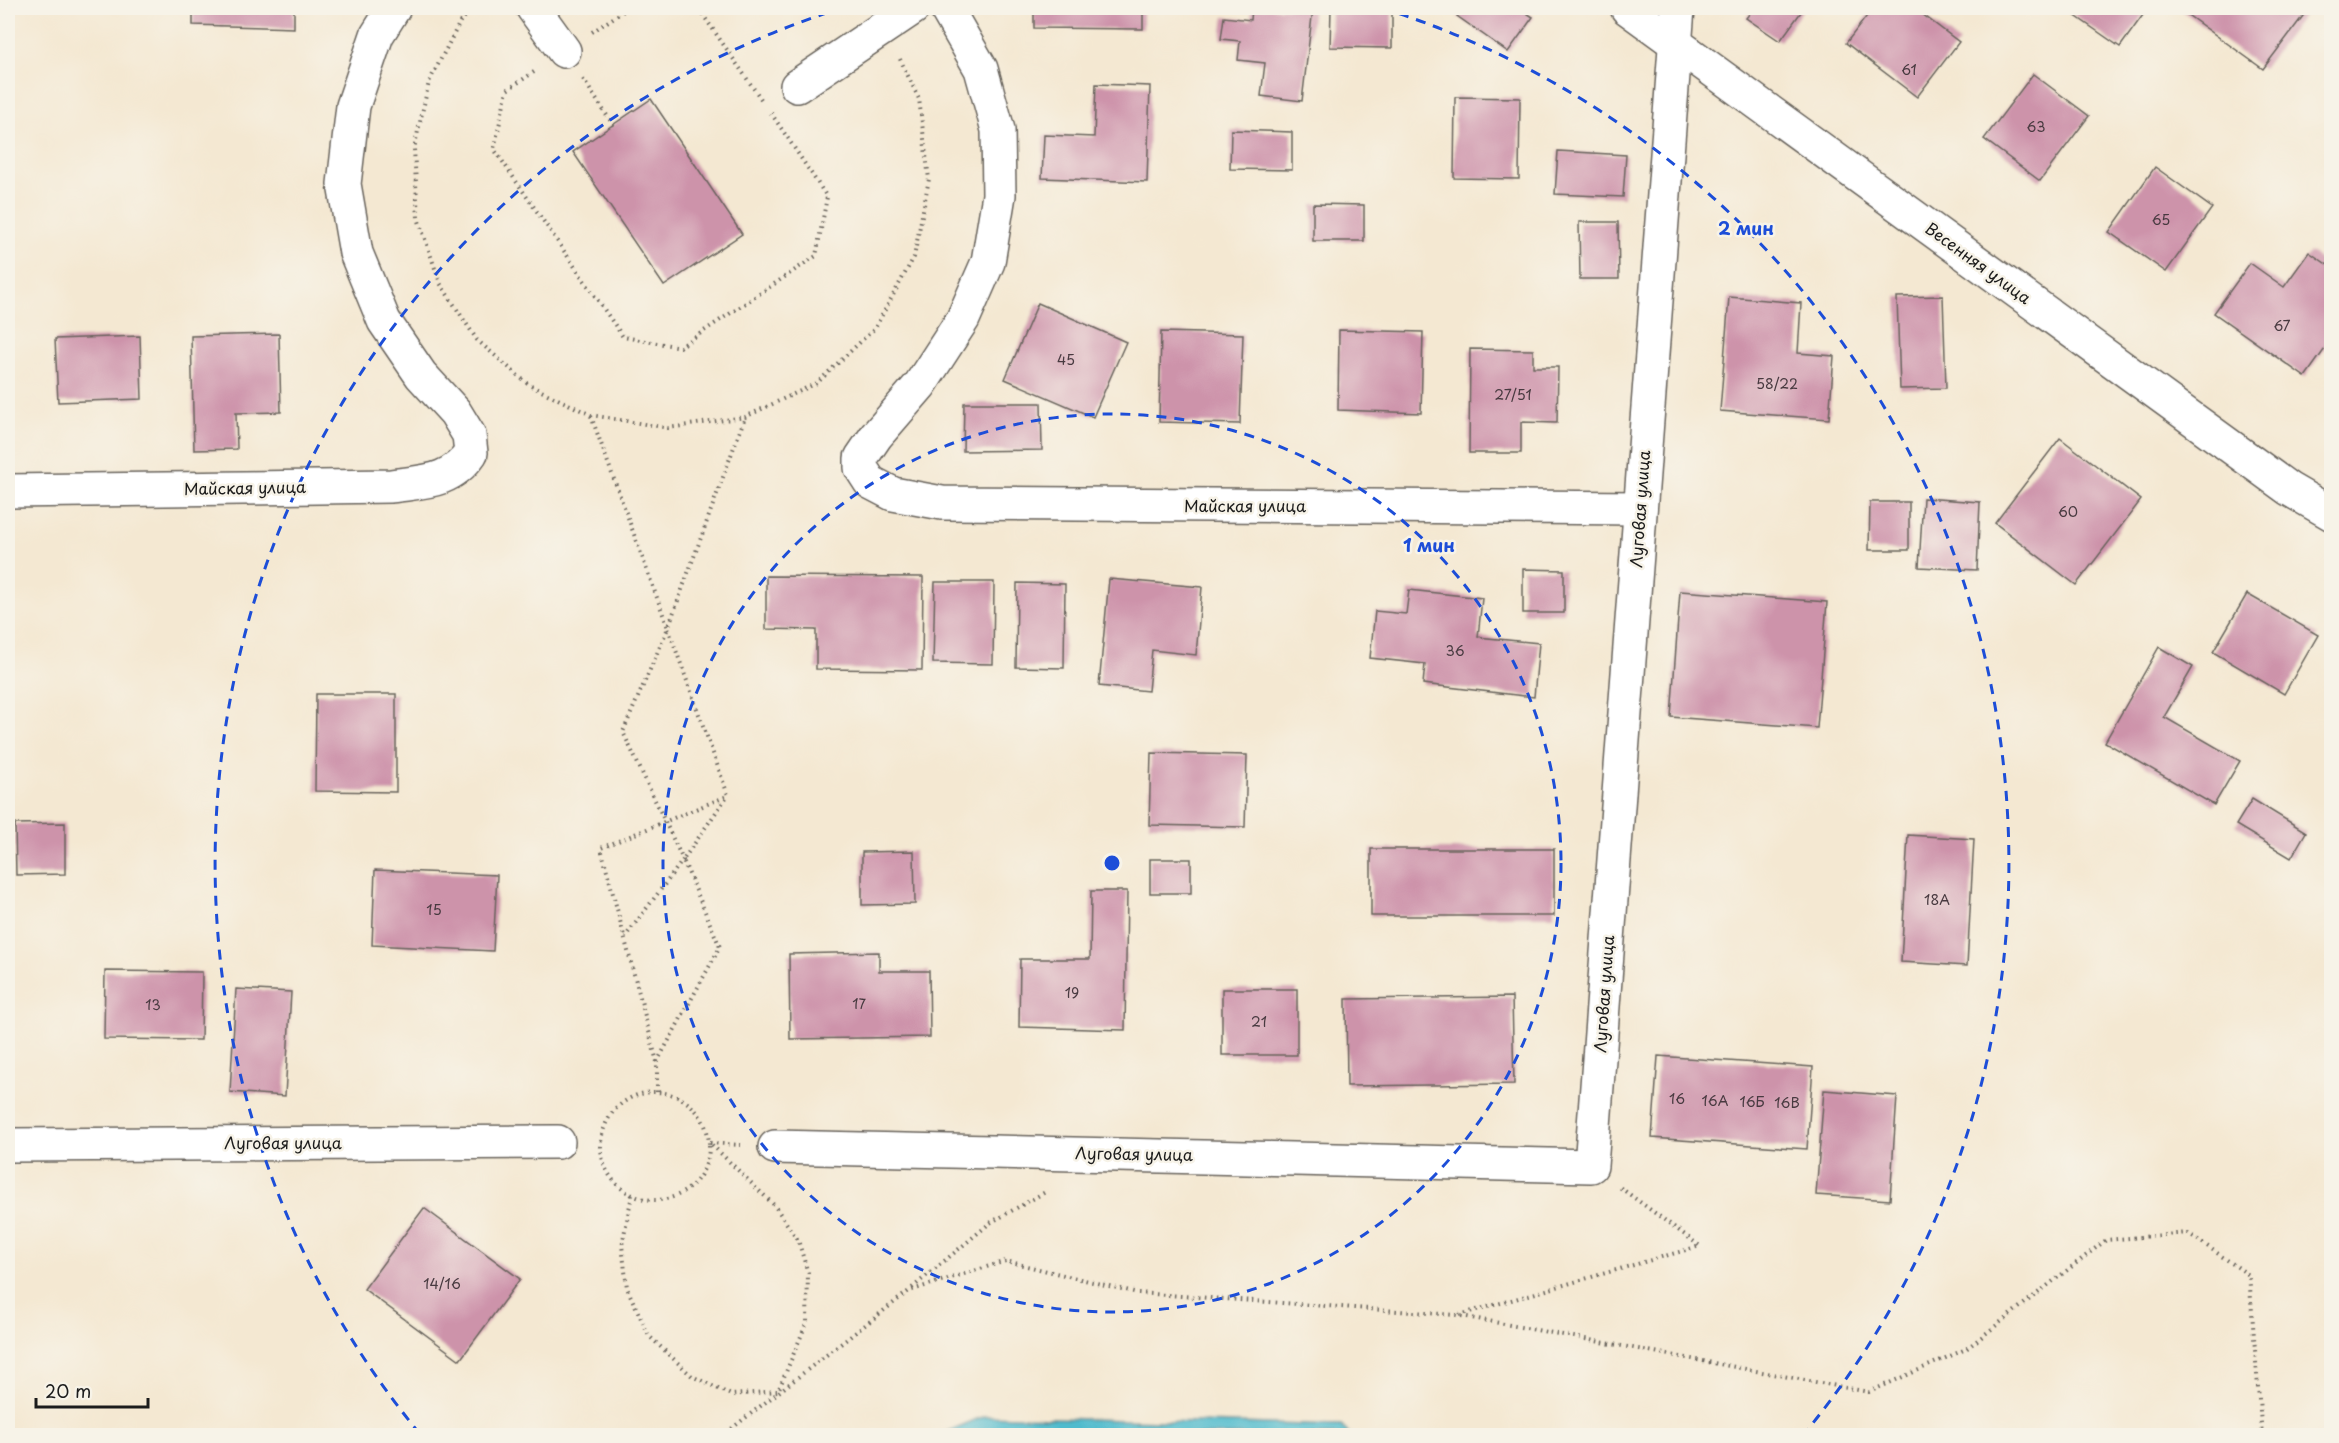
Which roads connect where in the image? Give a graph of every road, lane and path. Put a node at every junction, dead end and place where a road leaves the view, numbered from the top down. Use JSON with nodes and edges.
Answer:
{"nodes":[{"id":1,"x":394,"y":8,"type":"edge"},
{"id":2,"x":473,"y":8,"type":"edge"},
{"id":3,"x":533,"y":8,"type":"edge"},
{"id":4,"x":693,"y":8,"type":"edge"},
{"id":5,"x":913,"y":8,"type":"edge"},
{"id":6,"x":945,"y":8,"type":"edge"},
{"id":7,"x":1627,"y":8,"type":"edge"},
{"id":8,"x":1678,"y":8,"type":"edge"},
{"id":9,"x":885,"y":27,"type":"junction"},
{"id":10,"x":1675,"y":42,"type":"junction"},
{"id":11,"x":564,"y":51,"type":"junction"},
{"id":12,"x":797,"y":86,"type":"dead end"},
{"id":13,"x":614,"y":126,"type":"dead end"},
{"id":14,"x":591,"y":415,"type":"junction"},
{"id":15,"x":745,"y":417,"type":"junction"},
{"id":16,"x":8,"y":491,"type":"edge"},
{"id":17,"x":1641,"y":508,"type":"junction"},
{"id":18,"x":2331,"y":514,"type":"edge"},
{"id":19,"x":668,"y":628,"type":"junction"},
{"id":20,"x":728,"y":795,"type":"junction"},
{"id":21,"x":665,"y":821,"type":"junction"},
{"id":22,"x":683,"y":860,"type":"junction"},
{"id":23,"x":625,"y":937,"type":"junction"},
{"id":24,"x":657,"y":1062,"type":"junction"},
{"id":25,"x":657,"y":1092,"type":"junction"},
{"id":26,"x":558,"y":1142,"type":"dead end"},
{"id":27,"x":709,"y":1143,"type":"junction"},
{"id":28,"x":8,"y":1145,"type":"edge"},
{"id":29,"x":775,"y":1147,"type":"dead end"},
{"id":30,"x":1591,"y":1166,"type":"junction"},
{"id":31,"x":1051,"y":1189,"type":"dead end"},
{"id":32,"x":632,"y":1196,"type":"junction"},
{"id":33,"x":909,"y":1291,"type":"junction"},
{"id":34,"x":1456,"y":1316,"type":"junction"},
{"id":35,"x":778,"y":1391,"type":"junction"},
{"id":36,"x":722,"y":1436,"type":"edge"},
{"id":37,"x":2262,"y":1436,"type":"edge"}],
"edges":[{"from":1,"to":16,"type":"street","name":"Майская улица"},
{"from":2,"to":14,"type":"path"},
{"from":3,"to":11,"type":"street"},
{"from":4,"to":11,"type":"path"},
{"from":5,"to":9,"type":"street"},
{"from":6,"to":17,"type":"street","name":"Майская улица"},
{"from":7,"to":10,"type":"street","name":"Весенняя улица"},
{"from":8,"to":10,"type":"street","name":"Луговая улица"},
{"from":9,"to":12,"type":"street"},
{"from":9,"to":15,"type":"path"},
{"from":10,"to":17,"type":"street","name":"Луговая улица"},
{"from":10,"to":18,"type":"street","name":"Весенняя улица"},
{"from":11,"to":13,"type":"path"},
{"from":14,"to":15,"type":"path"},
{"from":14,"to":19,"type":"path"},
{"from":15,"to":19,"type":"path"},
{"from":17,"to":30,"type":"street","name":"Луговая улица"},
{"from":19,"to":20,"type":"path"},
{"from":19,"to":21,"type":"path"},
{"from":20,"to":21,"type":"path"},
{"from":20,"to":22,"type":"path"},
{"from":21,"to":22,"type":"path"},
{"from":21,"to":23,"type":"path"},
{"from":22,"to":23,"type":"path"},
{"from":22,"to":24,"type":"path"},
{"from":23,"to":24,"type":"path"},
{"from":24,"to":25,"type":"path"},
{"from":25,"to":27,"type":"path"},
{"from":25,"to":32,"type":"path"},
{"from":26,"to":28,"type":"street","name":"Луговая улица"},
{"from":27,"to":32,"type":"path"},
{"from":27,"to":35,"type":"path"},
{"from":29,"to":30,"type":"street","name":"Луговая улица"},
{"from":30,"to":34,"type":"path"},
{"from":31,"to":33,"type":"path"},
{"from":32,"to":35,"type":"path"},
{"from":33,"to":34,"type":"path"},
{"from":33,"to":35,"type":"path"},
{"from":34,"to":37,"type":"path"},
{"from":35,"to":36,"type":"path"}]}
